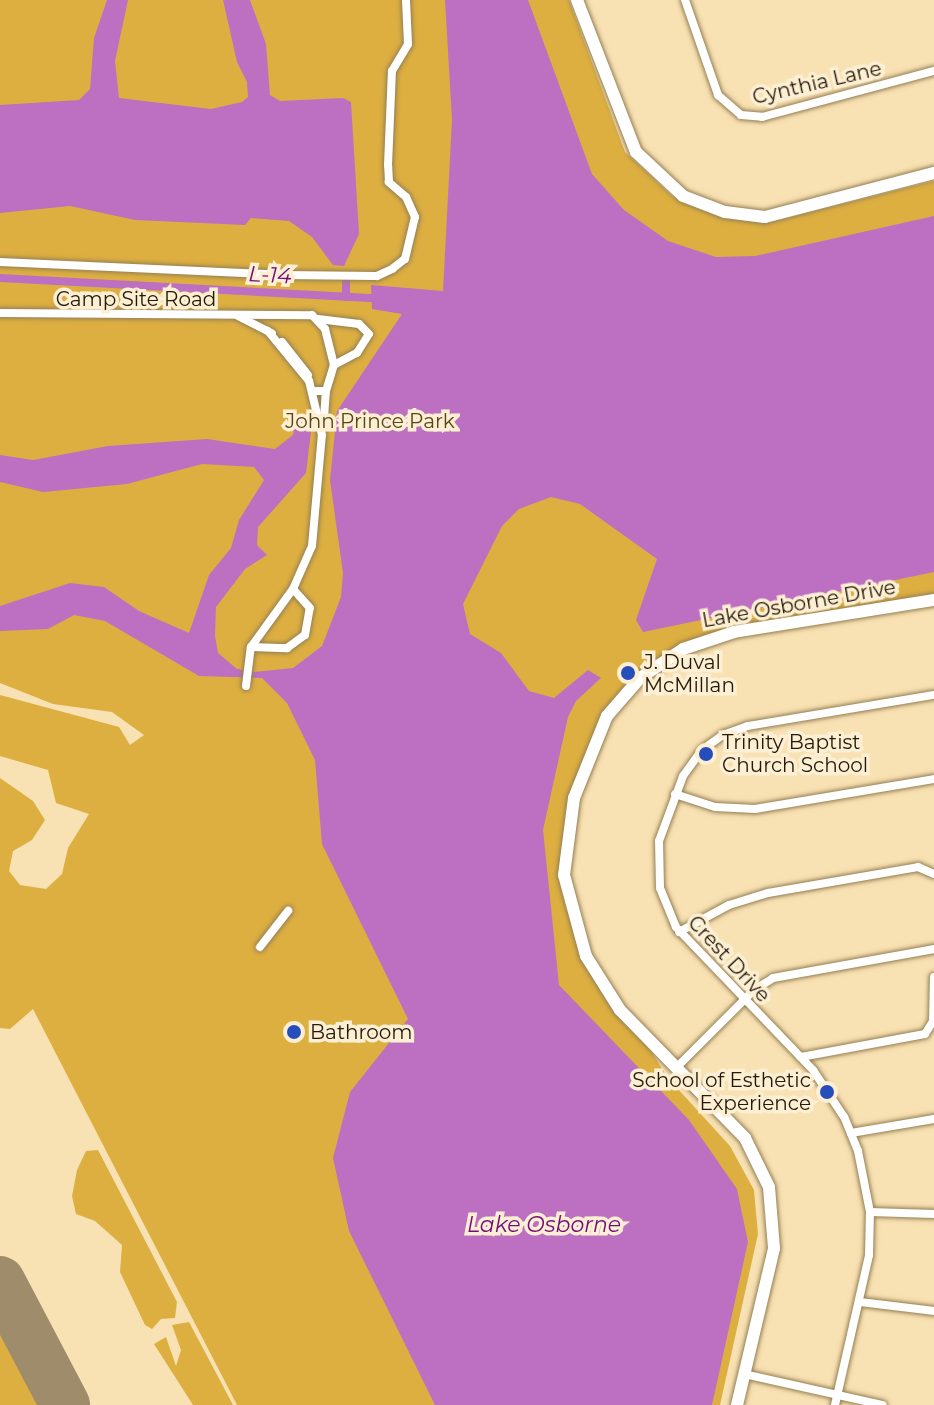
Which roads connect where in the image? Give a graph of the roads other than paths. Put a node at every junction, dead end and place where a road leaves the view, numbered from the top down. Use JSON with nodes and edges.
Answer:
{"nodes":[{"id":1,"x":406,"y":0,"type":"edge"},
{"id":2,"x":577,"y":0,"type":"edge"},
{"id":3,"x":685,"y":0,"type":"edge"},
{"id":4,"x":934,"y":71,"type":"edge"},
{"id":5,"x":934,"y":173,"type":"edge"},
{"id":6,"x":0,"y":262,"type":"edge"},
{"id":7,"x":0,"y":313,"type":"edge"},
{"id":8,"x":237,"y":316,"type":"junction"},
{"id":9,"x":280,"y":316,"type":"junction"},
{"id":10,"x":318,"y":319,"type":"junction"},
{"id":11,"x":266,"y":330,"type":"junction"},
{"id":12,"x":334,"y":365,"type":"junction"},
{"id":13,"x":313,"y":391,"type":"junction"},
{"id":14,"x":326,"y":391,"type":"junction"},
{"id":15,"x":322,"y":435,"type":"junction"},
{"id":16,"x":293,"y":589,"type":"junction"},
{"id":17,"x":934,"y":600,"type":"edge"},
{"id":18,"x":251,"y":647,"type":"junction"},
{"id":19,"x":246,"y":686,"type":"dead end"},
{"id":20,"x":934,"y":695,"type":"edge"},
{"id":21,"x":934,"y":779,"type":"edge"},
{"id":22,"x":675,"y":794,"type":"junction"},
{"id":23,"x":934,"y":874,"type":"edge"},
{"id":24,"x":288,"y":911,"type":"dead end"},
{"id":25,"x":679,"y":932,"type":"junction"},
{"id":26,"x":260,"y":947,"type":"dead end"},
{"id":27,"x":934,"y":949,"type":"edge"},
{"id":28,"x":934,"y":977,"type":"edge"},
{"id":29,"x":744,"y":1000,"type":"junction"},
{"id":30,"x":801,"y":1057,"type":"junction"},
{"id":31,"x":677,"y":1067,"type":"junction"},
{"id":32,"x":934,"y":1119,"type":"edge"},
{"id":33,"x":851,"y":1133,"type":"junction"},
{"id":34,"x":870,"y":1212,"type":"junction"},
{"id":35,"x":934,"y":1214,"type":"edge"},
{"id":36,"x":860,"y":1302,"type":"junction"},
{"id":37,"x":934,"y":1311,"type":"edge"},
{"id":38,"x":744,"y":1374,"type":"junction"},
{"id":39,"x":836,"y":1400,"type":"edge"},
{"id":40,"x":737,"y":1405,"type":"edge"},
{"id":41,"x":883,"y":1405,"type":"edge"}],
"edges":[{"from":1,"to":6,"type":"street"},
{"from":2,"to":5,"type":"street"},
{"from":3,"to":4,"type":"street","name":"Cynthia Lane"},
{"from":7,"to":8,"type":"street","name":"Camp Site Road"},
{"from":8,"to":9,"type":"street"},
{"from":8,"to":11,"type":"street","name":"Camp Site Road"},
{"from":9,"to":10,"type":"street"},
{"from":9,"to":11,"type":"street"},
{"from":10,"to":12,"type":"street"},
{"from":10,"to":12,"type":"street"},
{"from":11,"to":13,"type":"street","name":"Camp Site Road"},
{"from":12,"to":14,"type":"street"},
{"from":13,"to":14,"type":"street"},
{"from":13,"to":15,"type":"street","name":"Camp Site Road"},
{"from":14,"to":15,"type":"street"},
{"from":15,"to":16,"type":"street","name":"Camp Site Road"},
{"from":16,"to":18,"type":"street","name":"Camp Site Road"},
{"from":16,"to":18,"type":"street"},
{"from":17,"to":31,"type":"street","name":"Lake Osborne Drive"},
{"from":18,"to":19,"type":"street","name":"Camp Site Road"},
{"from":20,"to":22,"type":"street","name":"Crest Drive"},
{"from":21,"to":22,"type":"street"},
{"from":22,"to":25,"type":"street","name":"Crest Drive"},
{"from":23,"to":25,"type":"street"},
{"from":24,"to":26,"type":"street"},
{"from":25,"to":29,"type":"street","name":"Crest Drive"},
{"from":27,"to":29,"type":"street"},
{"from":28,"to":30,"type":"street"},
{"from":29,"to":30,"type":"street","name":"Crest Drive"},
{"from":29,"to":31,"type":"street"},
{"from":30,"to":33,"type":"street","name":"Crest Drive"},
{"from":31,"to":38,"type":"street","name":"Lake Osborne Drive"},
{"from":32,"to":33,"type":"street"},
{"from":33,"to":34,"type":"street","name":"Crest Drive"},
{"from":34,"to":35,"type":"street"},
{"from":34,"to":36,"type":"street","name":"Crest Drive"},
{"from":36,"to":37,"type":"street"},
{"from":36,"to":39,"type":"street","name":"Crest Drive"},
{"from":38,"to":39,"type":"street"},
{"from":38,"to":40,"type":"street","name":"Lake Osborne Drive"},
{"from":39,"to":41,"type":"street"}]}
